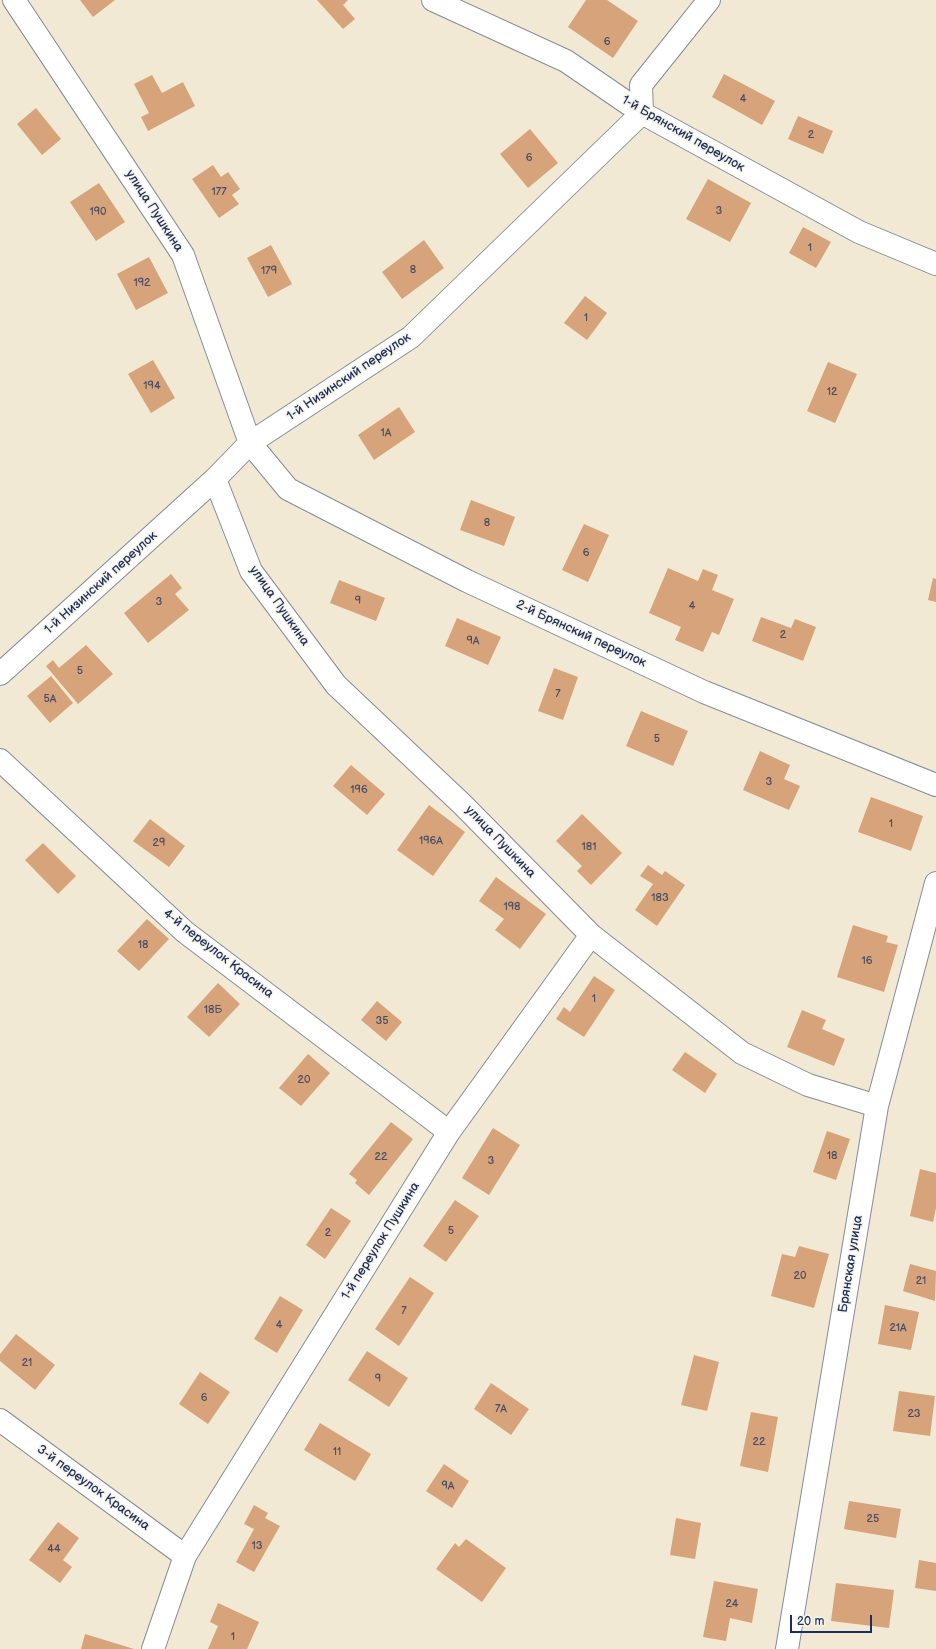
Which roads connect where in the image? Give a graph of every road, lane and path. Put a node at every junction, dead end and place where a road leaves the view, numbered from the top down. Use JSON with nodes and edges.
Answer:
{"nodes":[{"id":1,"x":14,"y":0,"type":"edge"},
{"id":2,"x":433,"y":0,"type":"edge"},
{"id":3,"x":709,"y":0,"type":"edge"},
{"id":4,"x":642,"y":113,"type":"junction"},
{"id":5,"x":936,"y":264,"type":"edge"},
{"id":6,"x":250,"y":444,"type":"junction"},
{"id":7,"x":215,"y":479,"type":"junction"},
{"id":8,"x":0,"y":674,"type":"edge"},
{"id":9,"x":0,"y":760,"type":"edge"},
{"id":10,"x":936,"y":785,"type":"edge"},
{"id":11,"x":936,"y":884,"type":"edge"},
{"id":12,"x":590,"y":935,"type":"junction"},
{"id":13,"x":877,"y":1106,"type":"junction"},
{"id":14,"x":449,"y":1132,"type":"junction"},
{"id":15,"x":0,"y":1420,"type":"edge"},
{"id":16,"x":185,"y":1556,"type":"junction"},
{"id":17,"x":153,"y":1649,"type":"edge"},
{"id":18,"x":787,"y":1649,"type":"edge"}],
"edges":[{"from":1,"to":6,"type":"street","name":"улица Пушкина"},
{"from":2,"to":4,"type":"street","name":"1-й Брянский переулок"},
{"from":3,"to":4,"type":"street"},
{"from":4,"to":5,"type":"street","name":"1-й Брянский переулок"},
{"from":4,"to":6,"type":"street","name":"1-й Низинский переулок"},
{"from":6,"to":7,"type":"street","name":"1-й Низинский переулок"},
{"from":6,"to":10,"type":"street","name":"2-й Брянский переулок"},
{"from":7,"to":8,"type":"street","name":"1-й Низинский переулок"},
{"from":7,"to":12,"type":"street","name":"улица Пушкина"},
{"from":9,"to":14,"type":"street","name":"4-й переулок Красина"},
{"from":11,"to":13,"type":"street","name":"Брянская улица"},
{"from":12,"to":13,"type":"street","name":"улица Пушкина"},
{"from":12,"to":14,"type":"street","name":"1-й переулок Пушкина"},
{"from":13,"to":18,"type":"street","name":"Брянская улица"},
{"from":14,"to":16,"type":"street","name":"1-й переулок Пушкина"},
{"from":15,"to":16,"type":"street","name":"3-й переулок Красина"},
{"from":16,"to":17,"type":"street","name":"1-й переулок Пушкина"}]}
